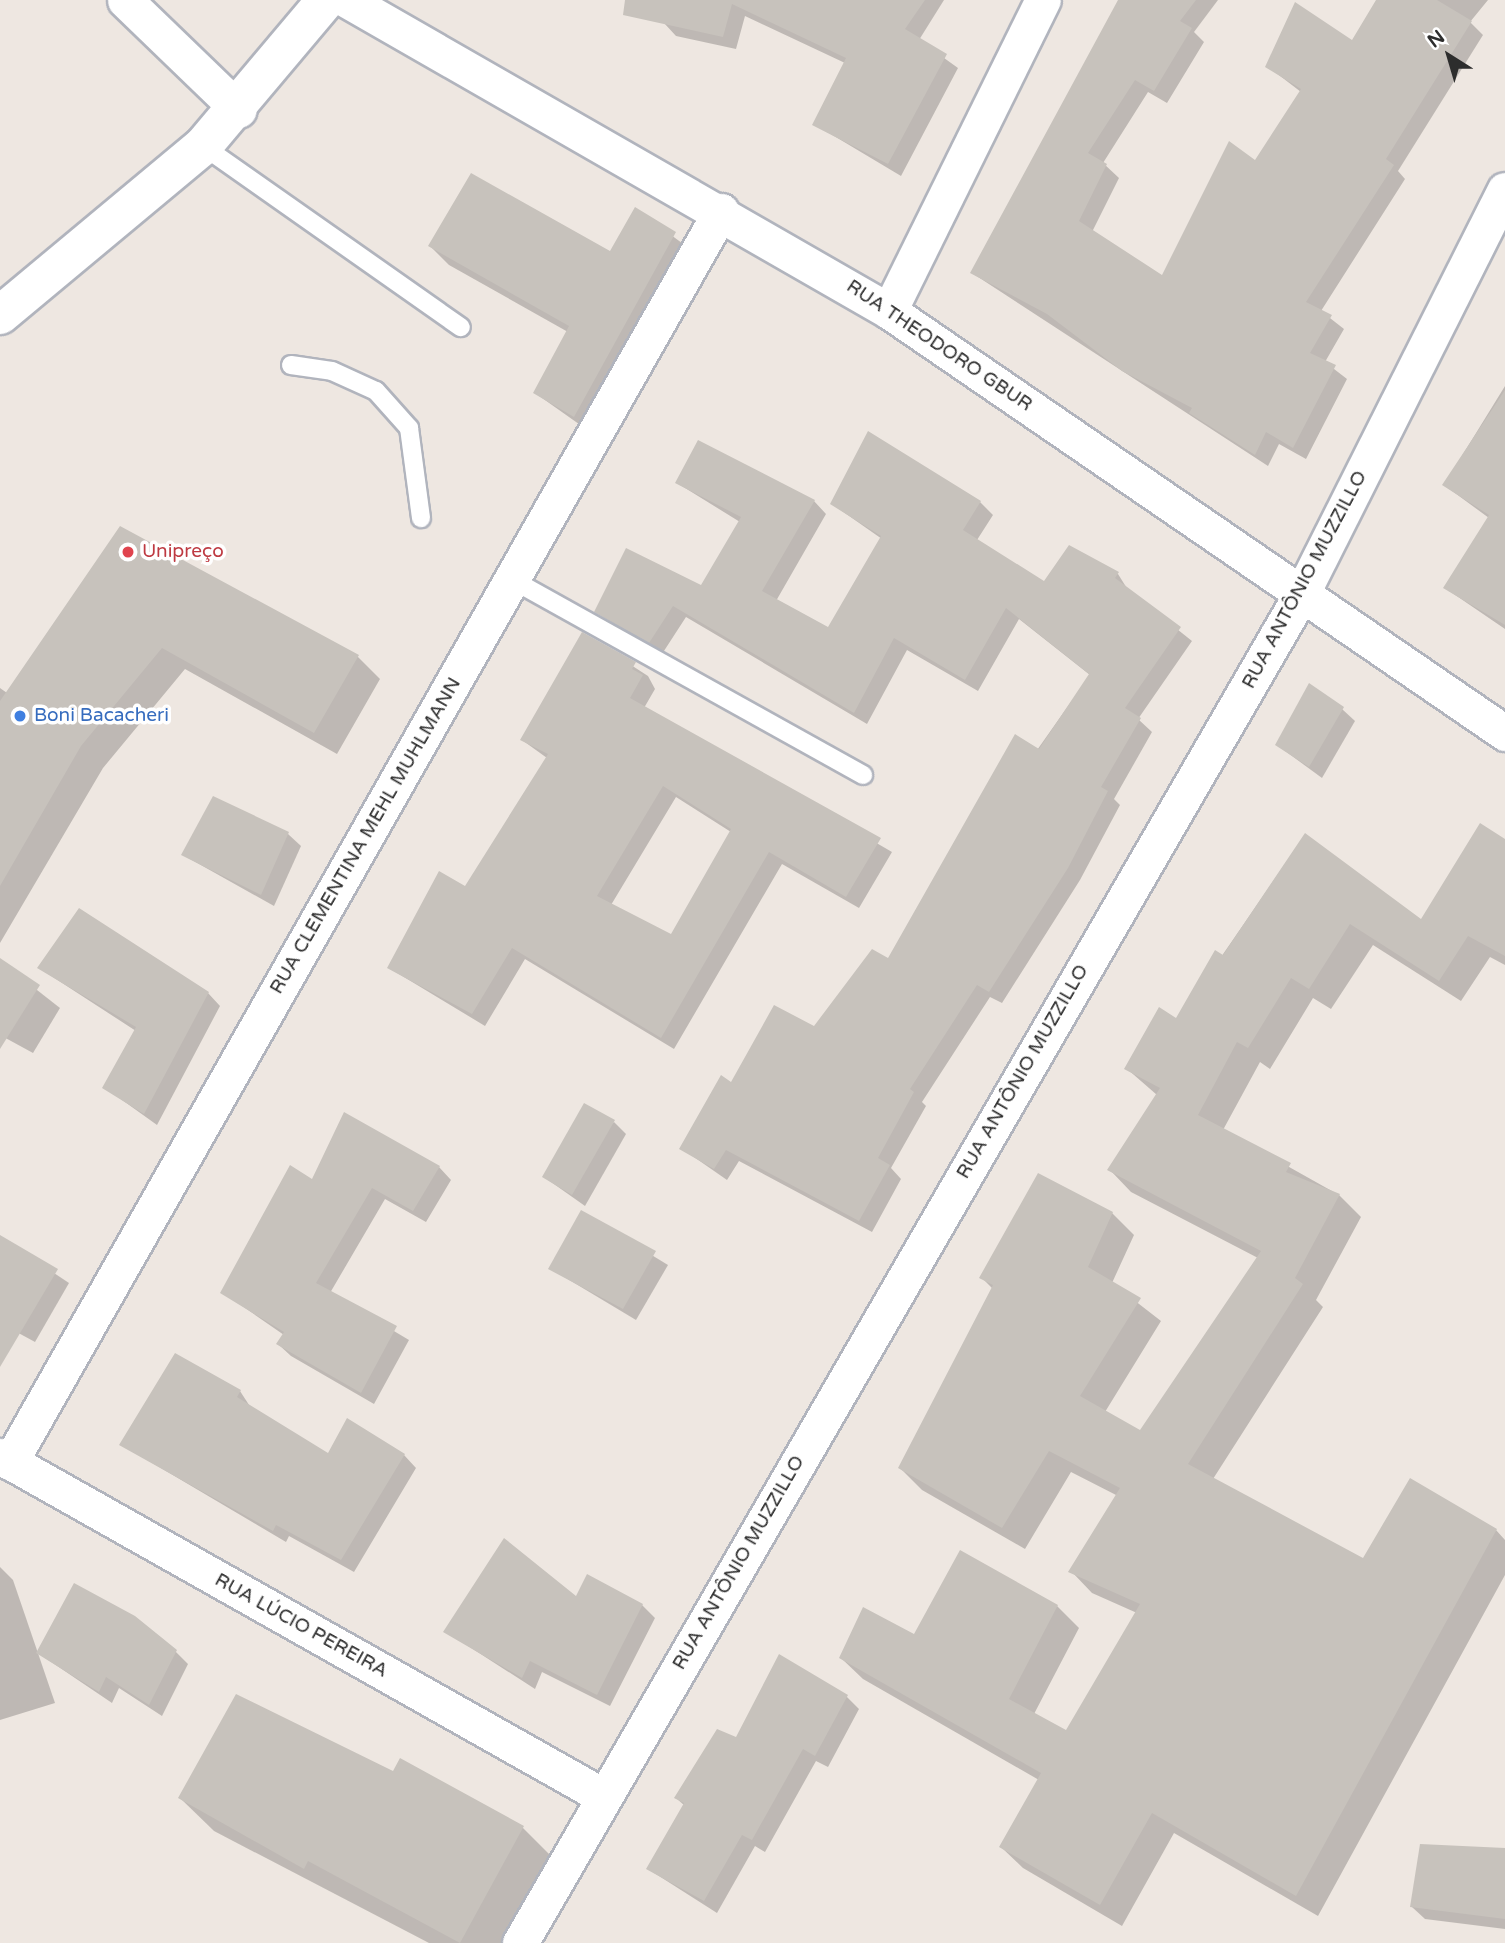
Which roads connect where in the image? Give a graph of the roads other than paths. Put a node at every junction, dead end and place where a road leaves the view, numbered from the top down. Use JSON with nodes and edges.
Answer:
{"nodes":[{"id":1,"x":125,"y":0,"type":"edge"},
{"id":2,"x":326,"y":0,"type":"edge"},
{"id":3,"x":347,"y":0,"type":"edge"},
{"id":4,"x":1043,"y":0,"type":"edge"},
{"id":5,"x":239,"y":110,"type":"junction"},
{"id":6,"x":203,"y":146,"type":"junction"},
{"id":7,"x":1505,"y":190,"type":"edge"},
{"id":8,"x":721,"y":211,"type":"junction"},
{"id":9,"x":889,"y":311,"type":"junction"},
{"id":10,"x":0,"y":315,"type":"edge"},
{"id":11,"x":461,"y":327,"type":"dead end"},
{"id":12,"x":291,"y":365,"type":"dead end"},
{"id":13,"x":421,"y":518,"type":"dead end"},
{"id":14,"x":511,"y":579,"type":"junction"},
{"id":15,"x":1302,"y":593,"type":"junction"},
{"id":16,"x":1505,"y":733,"type":"edge"},
{"id":17,"x":863,"y":775,"type":"dead end"},
{"id":18,"x":5,"y":1460,"type":"edge"},
{"id":19,"x":603,"y":1796,"type":"junction"},
{"id":20,"x":520,"y":1943,"type":"edge"}],
"edges":[{"from":1,"to":5,"type":"street"},
{"from":2,"to":5,"type":"main road"},
{"from":3,"to":8,"type":"street","name":"RUA THEODORO GBUR"},
{"from":4,"to":9,"type":"street"},
{"from":5,"to":6,"type":"main road"},
{"from":6,"to":10,"type":"main road"},
{"from":6,"to":11,"type":"lane"},
{"from":7,"to":15,"type":"street","name":"RUA ANTÔNIO MUZZILLO"},
{"from":8,"to":9,"type":"street","name":"RUA THEODORO GBUR"},
{"from":8,"to":14,"type":"street","name":"RUA CLEMENTINA MEHL MUHLMANN"},
{"from":9,"to":15,"type":"street","name":"RUA THEODORO GBUR"},
{"from":12,"to":13,"type":"lane"},
{"from":14,"to":17,"type":"lane"},
{"from":14,"to":18,"type":"street","name":"RUA CLEMENTINA MEHL MUHLMANN"},
{"from":15,"to":16,"type":"street","name":"RUA THEODORO GBUR"},
{"from":15,"to":19,"type":"street","name":"RUA ANTÔNIO MUZZILLO"},
{"from":18,"to":19,"type":"street","name":"RUA LÚCIO PEREIRA"},
{"from":19,"to":20,"type":"street","name":"RUA ANTÔNIO MUZZILLO"}]}
